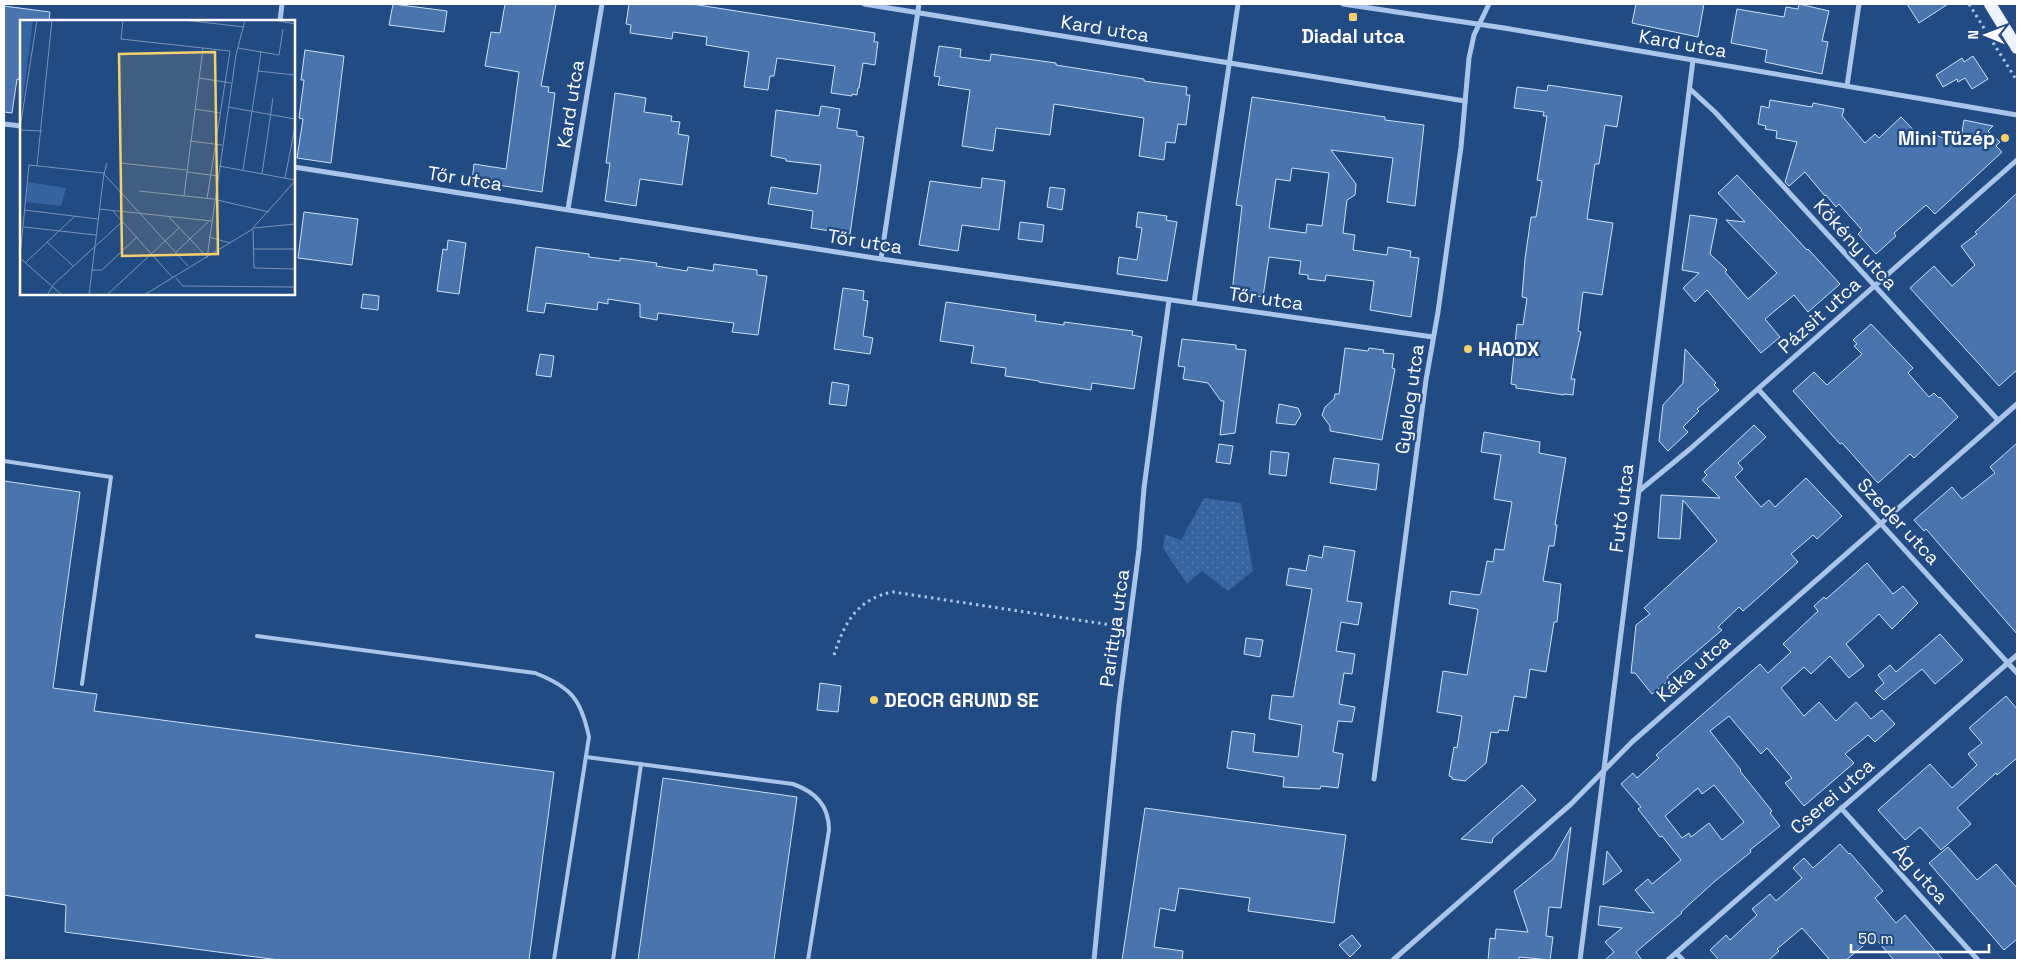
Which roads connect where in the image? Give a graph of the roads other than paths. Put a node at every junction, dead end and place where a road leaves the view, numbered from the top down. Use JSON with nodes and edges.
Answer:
{"nodes":[{"id":1,"x":282,"y":4,"type":"edge"},
{"id":2,"x":602,"y":4,"type":"edge"},
{"id":3,"x":864,"y":4,"type":"edge"},
{"id":4,"x":919,"y":4,"type":"edge"},
{"id":5,"x":1238,"y":4,"type":"edge"},
{"id":6,"x":1343,"y":4,"type":"edge"},
{"id":7,"x":1489,"y":4,"type":"edge"},
{"id":8,"x":1859,"y":4,"type":"edge"},
{"id":9,"x":1990,"y":4,"type":"edge"},
{"id":10,"x":917,"y":12,"type":"junction"},
{"id":11,"x":280,"y":20,"type":"edge"},
{"id":12,"x":1479,"y":25,"type":"junction"},
{"id":13,"x":2017,"y":48,"type":"edge"},
{"id":14,"x":1694,"y":60,"type":"junction"},
{"id":15,"x":1228,"y":63,"type":"junction"},
{"id":16,"x":1847,"y":86,"type":"junction"},
{"id":17,"x":1690,"y":89,"type":"junction"},
{"id":18,"x":1465,"y":101,"type":"junction"},
{"id":19,"x":2017,"y":115,"type":"edge"},
{"id":20,"x":4,"y":124,"type":"edge"},
{"id":21,"x":20,"y":126,"type":"edge"},
{"id":22,"x":2017,"y":160,"type":"edge"},
{"id":23,"x":295,"y":166,"type":"edge"},
{"id":24,"x":568,"y":210,"type":"junction"},
{"id":25,"x":881,"y":259,"type":"junction"},
{"id":26,"x":1874,"y":286,"type":"junction"},
{"id":27,"x":1169,"y":300,"type":"junction"},
{"id":28,"x":1194,"y":304,"type":"junction"},
{"id":29,"x":1433,"y":337,"type":"junction"},
{"id":30,"x":1758,"y":389,"type":"junction"},
{"id":31,"x":2017,"y":404,"type":"edge"},
{"id":32,"x":1998,"y":420,"type":"junction"},
{"id":33,"x":4,"y":461,"type":"edge"},
{"id":34,"x":1638,"y":491,"type":"junction"},
{"id":35,"x":1881,"y":524,"type":"junction"},
{"id":36,"x":257,"y":636,"type":"dead end"},
{"id":37,"x":2017,"y":655,"type":"edge"},
{"id":38,"x":2008,"y":663,"type":"junction"},
{"id":39,"x":2017,"y":672,"type":"edge"},
{"id":40,"x":82,"y":684,"type":"dead end"},
{"id":41,"x":586,"y":757,"type":"junction"},
{"id":42,"x":641,"y":764,"type":"junction"},
{"id":43,"x":1604,"y":770,"type":"junction"},
{"id":44,"x":1374,"y":778,"type":"dead end"},
{"id":45,"x":1841,"y":808,"type":"junction"},
{"id":46,"x":1676,"y":953,"type":"junction"},
{"id":47,"x":554,"y":960,"type":"edge"},
{"id":48,"x":613,"y":960,"type":"edge"},
{"id":49,"x":808,"y":960,"type":"edge"},
{"id":50,"x":1094,"y":960,"type":"edge"},
{"id":51,"x":1393,"y":960,"type":"edge"},
{"id":52,"x":1580,"y":960,"type":"edge"},
{"id":53,"x":1668,"y":960,"type":"edge"},
{"id":54,"x":1683,"y":960,"type":"edge"},
{"id":55,"x":1978,"y":960,"type":"edge"}],
"edges":[{"from":1,"to":11,"type":"street"},
{"from":2,"to":24,"type":"street","name":"Kard utca"},
{"from":3,"to":10,"type":"street","name":"Kard utca"},
{"from":4,"to":10,"type":"street"},
{"from":5,"to":15,"type":"street"},
{"from":6,"to":12,"type":"street","name":"Kard utca"},
{"from":7,"to":12,"type":"street"},
{"from":8,"to":16,"type":"street"},
{"from":9,"to":13,"type":"main road"},
{"from":10,"to":15,"type":"street","name":"Kard utca"},
{"from":10,"to":25,"type":"street"},
{"from":12,"to":14,"type":"street","name":"Kard utca"},
{"from":12,"to":18,"type":"street","name":"Gyalog utca"},
{"from":14,"to":16,"type":"street","name":"Kard utca"},
{"from":14,"to":17,"type":"street","name":"Futó utca"},
{"from":15,"to":18,"type":"street","name":"Kard utca"},
{"from":15,"to":28,"type":"street"},
{"from":16,"to":19,"type":"street","name":"Kard utca"},
{"from":17,"to":26,"type":"street","name":"Kökény utca"},
{"from":17,"to":34,"type":"street","name":"Futó utca"},
{"from":18,"to":29,"type":"street","name":"Gyalog utca"},
{"from":20,"to":21,"type":"street"},
{"from":22,"to":26,"type":"street","name":"Pázsit utca"},
{"from":23,"to":24,"type":"street","name":"Tőr utca"},
{"from":24,"to":25,"type":"street","name":"Tőr utca"},
{"from":25,"to":27,"type":"street","name":"Tőr utca"},
{"from":26,"to":30,"type":"street","name":"Pázsit utca"},
{"from":26,"to":32,"type":"street","name":"Kökény utca"},
{"from":27,"to":28,"type":"street","name":"Tőr utca"},
{"from":27,"to":50,"type":"street","name":"Parittya utca"},
{"from":28,"to":29,"type":"street","name":"Tőr utca"},
{"from":29,"to":44,"type":"street","name":"Gyalog utca"},
{"from":30,"to":34,"type":"street","name":"Pázsit utca"},
{"from":30,"to":35,"type":"street","name":"Szeder utca"},
{"from":31,"to":32,"type":"street","name":"Káka utca"},
{"from":32,"to":35,"type":"street","name":"Káka utca"},
{"from":33,"to":40,"type":"lane"},
{"from":34,"to":43,"type":"street","name":"Futó utca"},
{"from":35,"to":38,"type":"street","name":"Szeder utca"},
{"from":35,"to":43,"type":"street","name":"Káka utca"},
{"from":36,"to":41,"type":"lane"},
{"from":37,"to":38,"type":"street","name":"Cserei utca"},
{"from":38,"to":39,"type":"street","name":"Szeder utca"},
{"from":38,"to":45,"type":"street","name":"Cserei utca"},
{"from":41,"to":42,"type":"lane"},
{"from":41,"to":47,"type":"lane"},
{"from":42,"to":48,"type":"lane"},
{"from":42,"to":49,"type":"lane"},
{"from":43,"to":51,"type":"street","name":"Káka utca"},
{"from":43,"to":52,"type":"street","name":"Futó utca"},
{"from":45,"to":46,"type":"street","name":"Cserei utca"},
{"from":45,"to":55,"type":"street","name":"Ág utca"},
{"from":46,"to":53,"type":"street","name":"Cserei utca"},
{"from":46,"to":54,"type":"street"}]}
